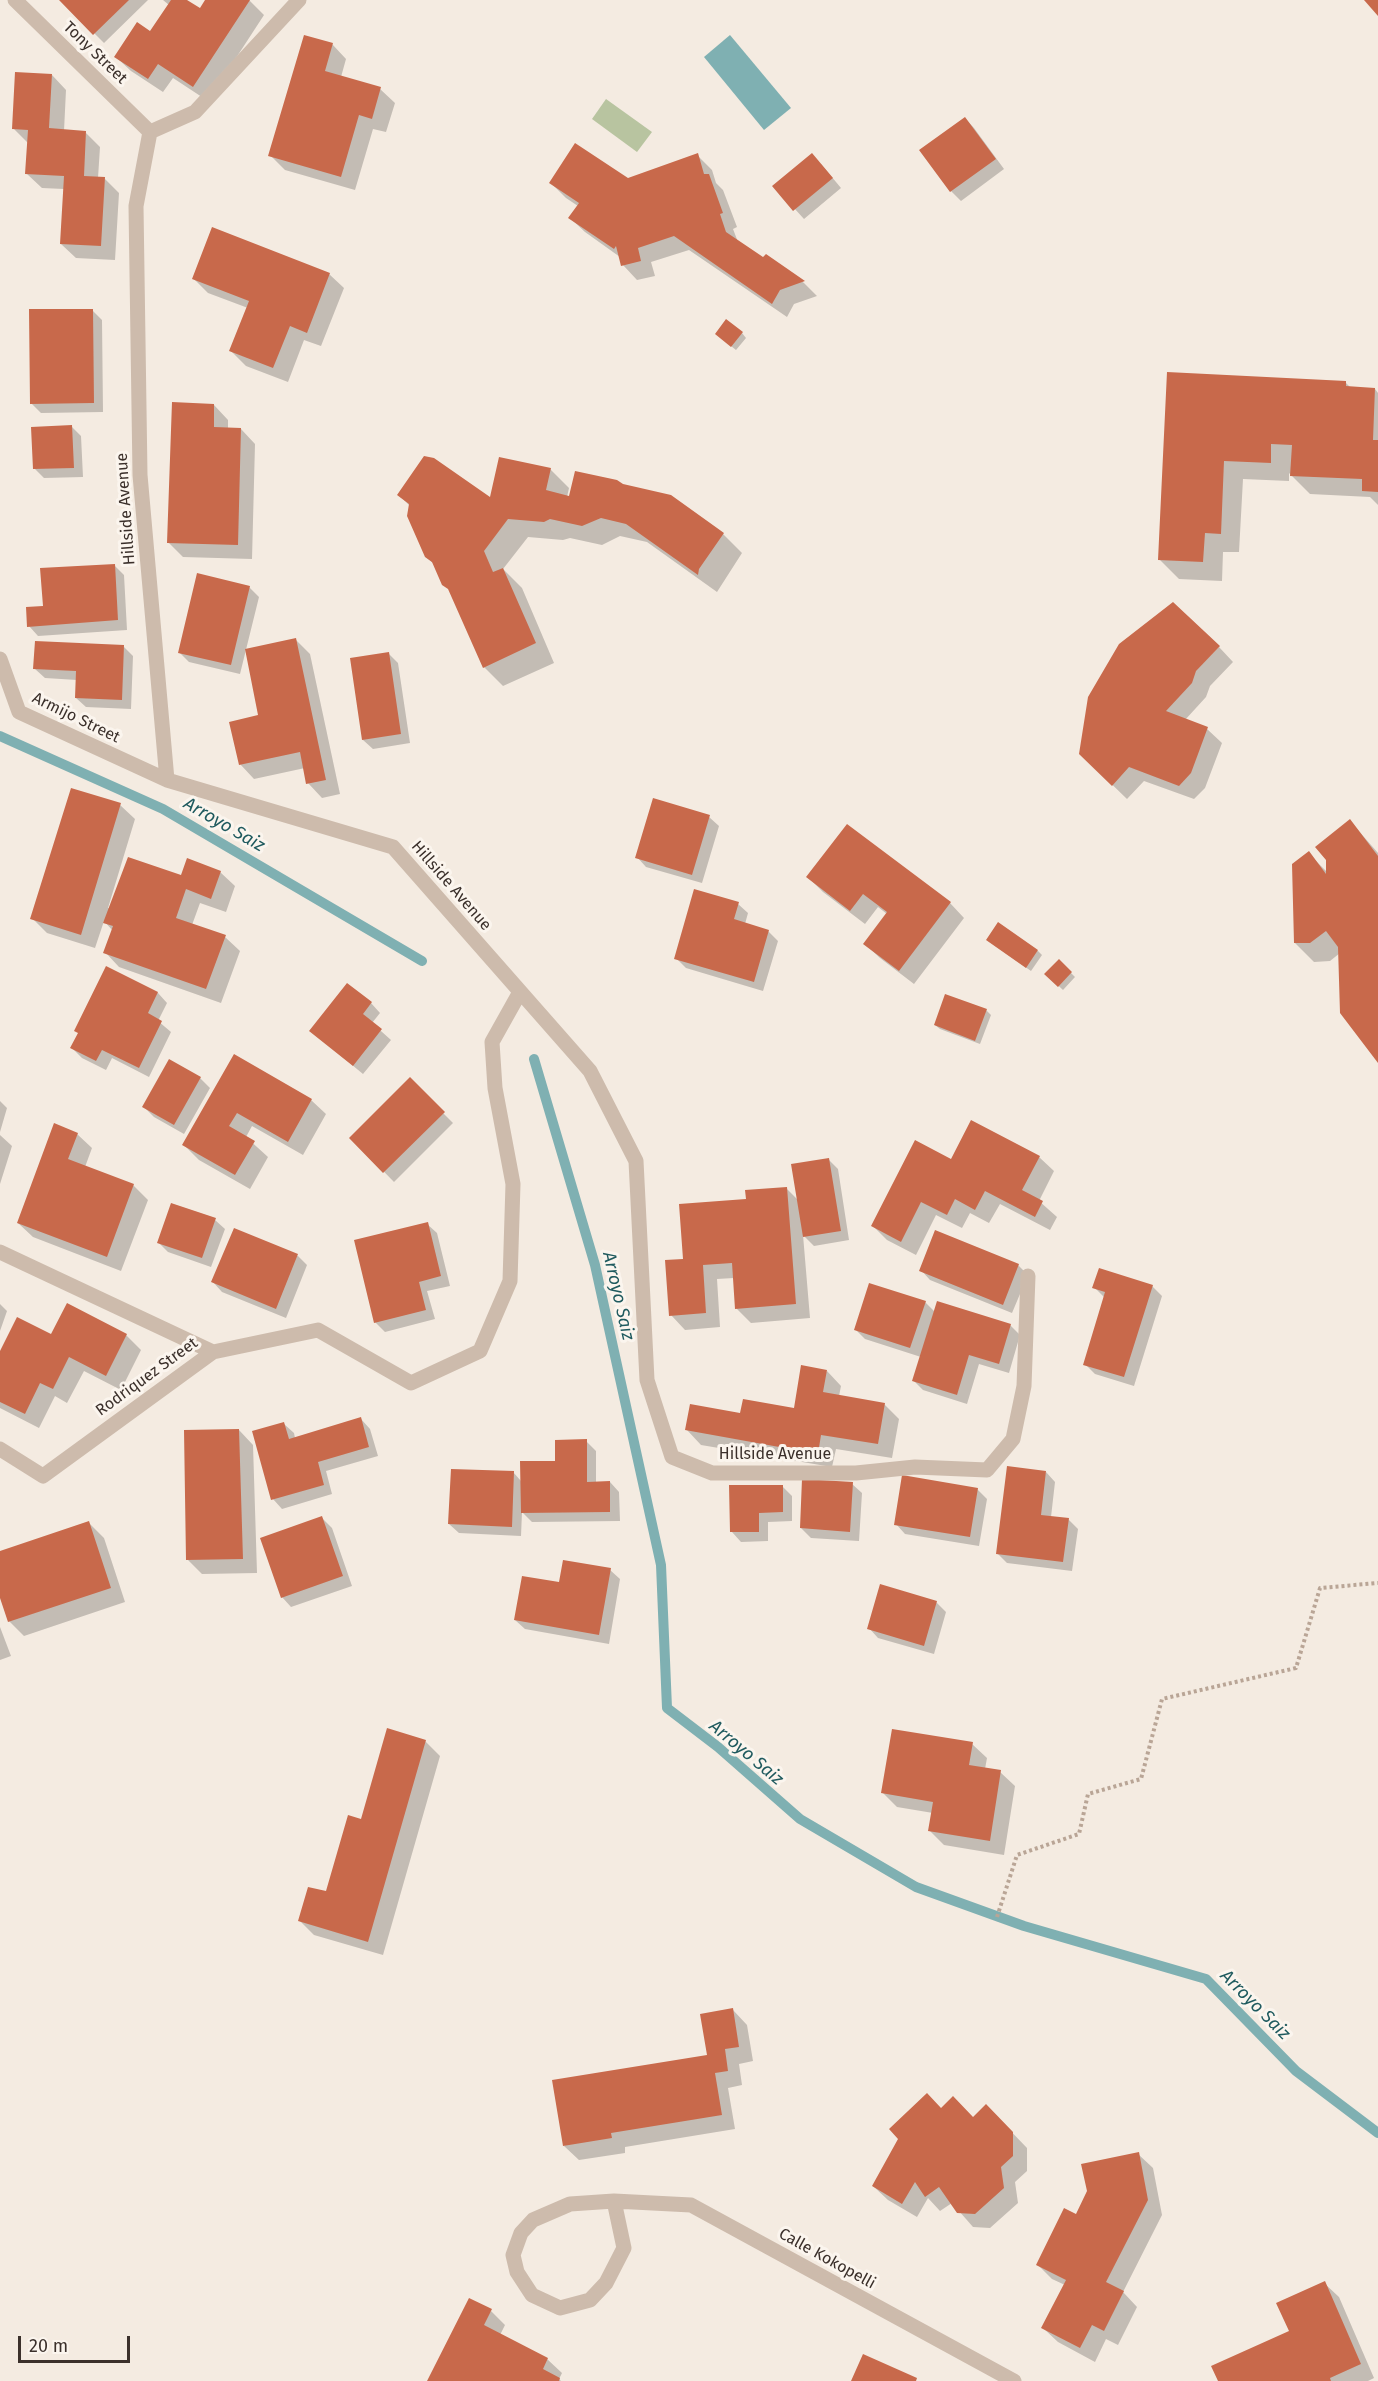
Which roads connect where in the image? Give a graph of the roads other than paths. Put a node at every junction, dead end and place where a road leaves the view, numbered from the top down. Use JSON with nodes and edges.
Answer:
{"nodes":[{"id":1,"x":15,"y":0,"type":"edge"},
{"id":2,"x":299,"y":0,"type":"edge"},
{"id":3,"x":150,"y":132,"type":"junction"},
{"id":4,"x":0,"y":659,"type":"edge"},
{"id":5,"x":167,"y":780,"type":"junction"},
{"id":6,"x":520,"y":992,"type":"junction"},
{"id":7,"x":0,"y":1252,"type":"edge"},
{"id":8,"x":1028,"y":1276,"type":"dead end"},
{"id":9,"x":213,"y":1352,"type":"junction"},
{"id":10,"x":0,"y":1449,"type":"edge"},
{"id":11,"x":614,"y":2201,"type":"junction"},
{"id":12,"x":1014,"y":2381,"type":"edge"}],
"edges":[{"from":1,"to":3,"type":"street","name":"Tony Street"},
{"from":2,"to":3,"type":"street"},
{"from":3,"to":5,"type":"street","name":"Hillside Avenue"},
{"from":4,"to":5,"type":"street","name":"Armijo Street"},
{"from":5,"to":6,"type":"street","name":"Hillside Avenue"},
{"from":6,"to":8,"type":"street","name":"Hillside Avenue"},
{"from":6,"to":9,"type":"street","name":"Rodriquez Street"},
{"from":7,"to":9,"type":"street"},
{"from":9,"to":10,"type":"street","name":"Rodriquez Street"},
{"from":11,"to":11,"type":"street","name":"Calle Kokopelli"},
{"from":11,"to":12,"type":"street","name":"Calle Kokopelli"}]}
